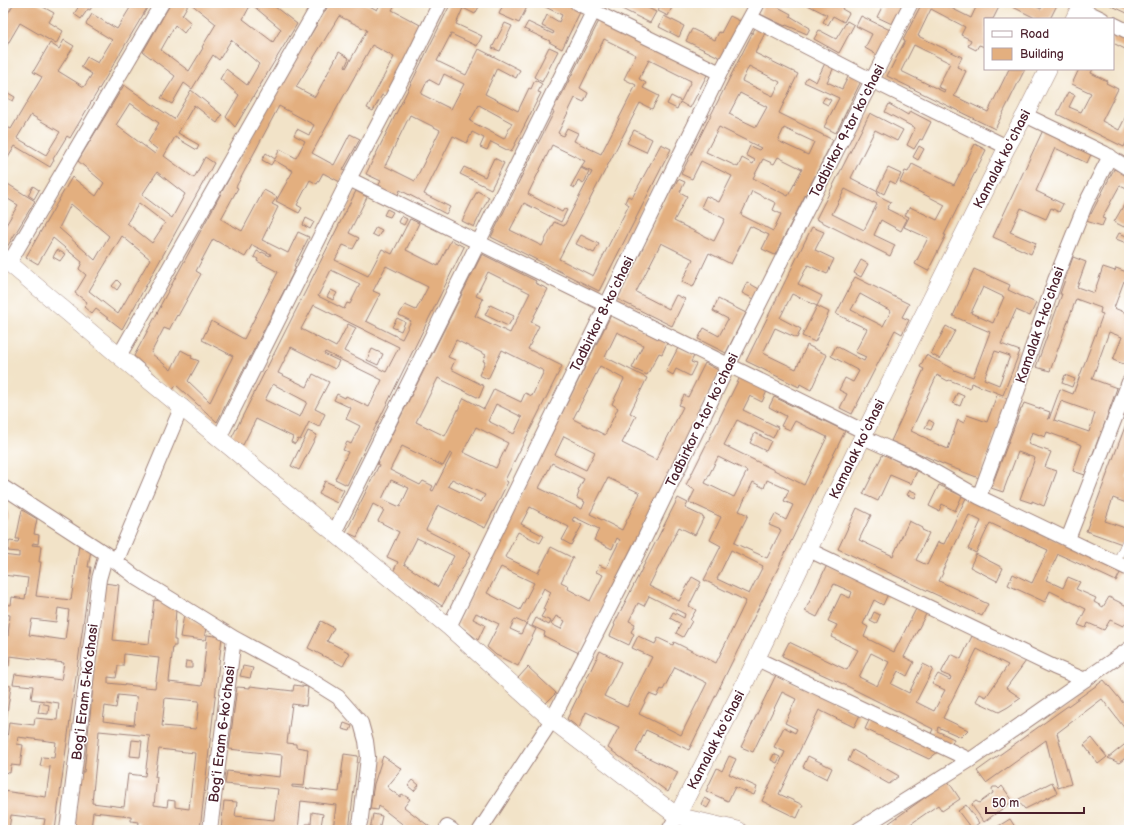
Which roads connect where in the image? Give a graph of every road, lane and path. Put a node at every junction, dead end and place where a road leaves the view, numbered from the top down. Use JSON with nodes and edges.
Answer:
{"nodes":[{"id":1,"x":162,"y":3,"type":"edge"},
{"id":2,"x":320,"y":3,"type":"edge"},
{"id":3,"x":440,"y":3,"type":"edge"},
{"id":4,"x":576,"y":3,"type":"edge"},
{"id":5,"x":758,"y":3,"type":"edge"},
{"id":6,"x":911,"y":3,"type":"edge"},
{"id":7,"x":1078,"y":10,"type":"edge"},
{"id":8,"x":593,"y":12,"type":"junction"},
{"id":9,"x":751,"y":18,"type":"junction"},
{"id":10,"x":1099,"y":18,"type":"edge"},
{"id":11,"x":1114,"y":24,"type":"edge"},
{"id":12,"x":1129,"y":32,"type":"edge"},
{"id":13,"x":1048,"y":70,"type":"edge"},
{"id":14,"x":720,"y":73,"type":"junction"},
{"id":15,"x":873,"y":81,"type":"junction"},
{"id":16,"x":1025,"y":115,"type":"junction"},
{"id":17,"x":1007,"y":147,"type":"junction"},
{"id":18,"x":1110,"y":156,"type":"junction"},
{"id":19,"x":1129,"y":169,"type":"edge"},
{"id":20,"x":349,"y":179,"type":"junction"},
{"id":21,"x":479,"y":244,"type":"junction"},
{"id":22,"x":6,"y":260,"type":"edge"},
{"id":23,"x":606,"y":306,"type":"junction"},
{"id":24,"x":119,"y":356,"type":"junction"},
{"id":25,"x":729,"y":364,"type":"junction"},
{"id":26,"x":1129,"y":382,"type":"edge"},
{"id":27,"x":182,"y":406,"type":"junction"},
{"id":28,"x":864,"y":434,"type":"junction"},
{"id":29,"x":219,"y":438,"type":"junction"},
{"id":30,"x":3,"y":486,"type":"edge"},
{"id":31,"x":979,"y":497,"type":"junction"},
{"id":32,"x":334,"y":533,"type":"junction"},
{"id":33,"x":1129,"y":534,"type":"edge"},
{"id":34,"x":1068,"y":539,"type":"junction"},
{"id":35,"x":809,"y":550,"type":"junction"},
{"id":36,"x":111,"y":558,"type":"junction"},
{"id":37,"x":1123,"y":566,"type":"edge"},
{"id":38,"x":449,"y":627,"type":"junction"},
{"id":39,"x":234,"y":638,"type":"junction"},
{"id":40,"x":1129,"y":649,"type":"edge"},
{"id":41,"x":757,"y":658,"type":"junction"},
{"id":42,"x":1085,"y":680,"type":"junction"},
{"id":43,"x":552,"y":720,"type":"junction"},
{"id":44,"x":970,"y":760,"type":"junction"},
{"id":45,"x":673,"y":823,"type":"edge"},
{"id":46,"x":67,"y":830,"type":"edge"},
{"id":47,"x":210,"y":830,"type":"edge"},
{"id":48,"x":358,"y":830,"type":"edge"},
{"id":49,"x":481,"y":830,"type":"edge"},
{"id":50,"x":738,"y":830,"type":"edge"},
{"id":51,"x":858,"y":830,"type":"edge"}],
"edges":[{"from":1,"to":22,"type":"street"},
{"from":2,"to":24,"type":"street"},
{"from":3,"to":20,"type":"street"},
{"from":4,"to":8,"type":"street"},
{"from":5,"to":9,"type":"street","name":"Tadbirkor 8-koʻchasi"},
{"from":6,"to":15,"type":"street","name":"Tadbirkor 9-tor koʻchasi"},
{"from":7,"to":10,"type":"street"},
{"from":8,"to":14,"type":"street"},
{"from":8,"to":21,"type":"street"},
{"from":9,"to":14,"type":"street","name":"Tadbirkor 8-koʻchasi"},
{"from":9,"to":15,"type":"street"},
{"from":11,"to":12,"type":"street"},
{"from":13,"to":16,"type":"street","name":"Kamalak koʻchasi"},
{"from":14,"to":23,"type":"street","name":"Tadbirkor 8-koʻchasi"},
{"from":15,"to":17,"type":"street"},
{"from":15,"to":25,"type":"street","name":"Tadbirkor 9-tor koʻchasi"},
{"from":16,"to":17,"type":"street","name":"Kamalak koʻchasi"},
{"from":16,"to":18,"type":"street"},
{"from":17,"to":28,"type":"street","name":"Kamalak koʻchasi"},
{"from":18,"to":19,"type":"street"},
{"from":18,"to":31,"type":"street","name":"Kamalak 9-koʻchasi"},
{"from":20,"to":21,"type":"street"},
{"from":20,"to":29,"type":"street"},
{"from":21,"to":23,"type":"street"},
{"from":21,"to":32,"type":"street"},
{"from":22,"to":24,"type":"street"},
{"from":23,"to":25,"type":"street"},
{"from":23,"to":38,"type":"street","name":"Tadbirkor 8-koʻchasi"},
{"from":24,"to":27,"type":"street"},
{"from":25,"to":28,"type":"street"},
{"from":25,"to":43,"type":"street","name":"Tadbirkor 9-tor koʻchasi"},
{"from":26,"to":34,"type":"street"},
{"from":27,"to":29,"type":"street"},
{"from":27,"to":36,"type":"street","name":"Bogʻi Eram 5-koʻchasi"},
{"from":28,"to":31,"type":"street"},
{"from":28,"to":35,"type":"street","name":"Kamalak koʻchasi"},
{"from":29,"to":32,"type":"street"},
{"from":30,"to":36,"type":"street"},
{"from":31,"to":34,"type":"street"},
{"from":32,"to":38,"type":"street"},
{"from":33,"to":37,"type":"lane"},
{"from":34,"to":37,"type":"street"},
{"from":35,"to":41,"type":"street","name":"Kamalak koʻchasi"},
{"from":35,"to":42,"type":"street"},
{"from":36,"to":39,"type":"street"},
{"from":36,"to":46,"type":"street","name":"Bogʻi Eram 5-koʻchasi"},
{"from":38,"to":43,"type":"street"},
{"from":39,"to":47,"type":"street","name":"Bogʻi Eram 6-koʻchasi"},
{"from":39,"to":48,"type":"street"},
{"from":40,"to":42,"type":"street"},
{"from":41,"to":44,"type":"street"},
{"from":41,"to":45,"type":"street","name":"Kamalak koʻchasi"},
{"from":42,"to":44,"type":"street"},
{"from":43,"to":45,"type":"street"},
{"from":43,"to":49,"type":"street","name":"Tadbirkor 9-tor koʻchasi"},
{"from":44,"to":51,"type":"street"},
{"from":45,"to":50,"type":"street"}]}
